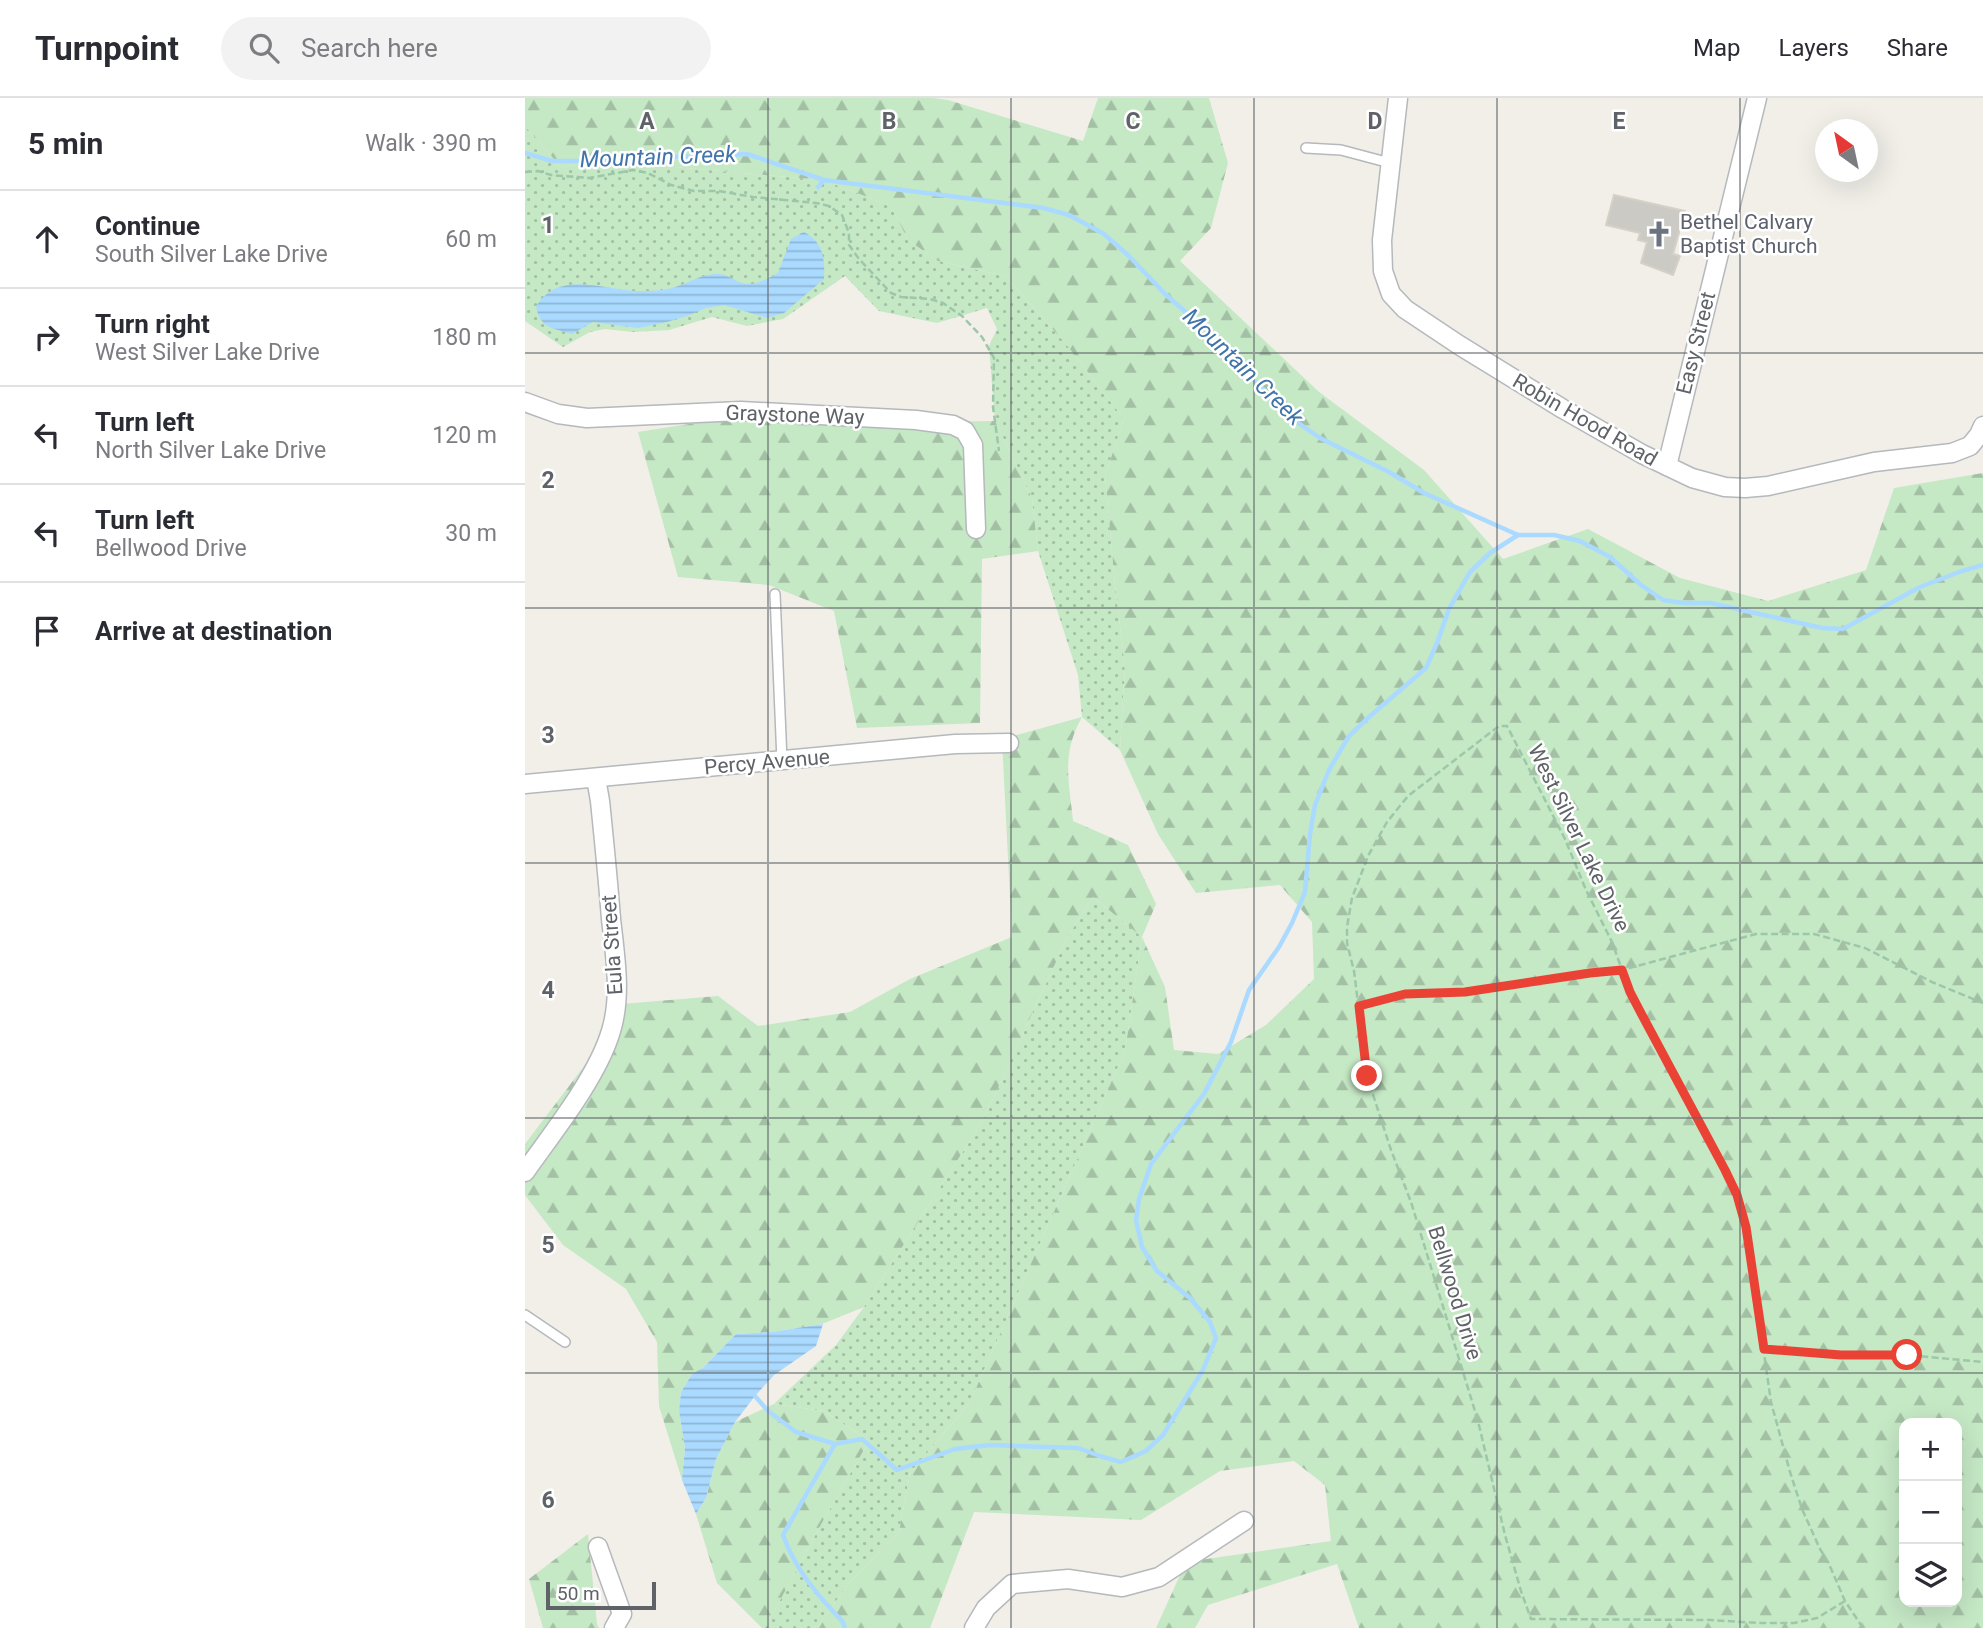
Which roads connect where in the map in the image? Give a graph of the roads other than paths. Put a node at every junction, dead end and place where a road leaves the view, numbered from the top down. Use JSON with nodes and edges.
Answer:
{"nodes":[{"id":1,"x":1398,"y":98,"type":"edge"},
{"id":2,"x":1757,"y":98,"type":"edge"},
{"id":3,"x":1306,"y":148,"type":"dead end"},
{"id":4,"x":1390,"y":163,"type":"junction"},
{"id":5,"x":525,"y":402,"type":"edge"},
{"id":6,"x":1983,"y":426,"type":"edge"},
{"id":7,"x":1667,"y":466,"type":"junction"},
{"id":8,"x":976,"y":529,"type":"dead end"},
{"id":9,"x":775,"y":594,"type":"dead end"},
{"id":10,"x":1009,"y":743,"type":"dead end"},
{"id":11,"x":782,"y":761,"type":"junction"},
{"id":12,"x":596,"y":778,"type":"junction"},
{"id":13,"x":525,"y":784,"type":"edge"},
{"id":14,"x":525,"y":1172,"type":"edge"},
{"id":15,"x":525,"y":1315,"type":"edge"},
{"id":16,"x":565,"y":1342,"type":"dead end"},
{"id":17,"x":1244,"y":1521,"type":"dead end"},
{"id":18,"x":598,"y":1547,"type":"dead end"},
{"id":19,"x":614,"y":1628,"type":"edge"},
{"id":20,"x":974,"y":1628,"type":"edge"}],
"edges":[{"from":1,"to":4,"type":"street","name":"Robin Hood Road"},
{"from":2,"to":7,"type":"street","name":"Easy Street"},
{"from":3,"to":4,"type":"lane"},
{"from":4,"to":7,"type":"street","name":"Robin Hood Road"},
{"from":5,"to":8,"type":"street","name":"Graystone Way"},
{"from":6,"to":7,"type":"street","name":"Robin Hood Road"},
{"from":9,"to":11,"type":"lane"},
{"from":10,"to":11,"type":"street","name":"Percy Avenue"},
{"from":11,"to":12,"type":"street","name":"Percy Avenue"},
{"from":12,"to":13,"type":"street","name":"Percy Avenue"},
{"from":12,"to":14,"type":"street","name":"Eula Street"},
{"from":15,"to":16,"type":"lane"},
{"from":17,"to":20,"type":"street"},
{"from":18,"to":19,"type":"street"}]}
